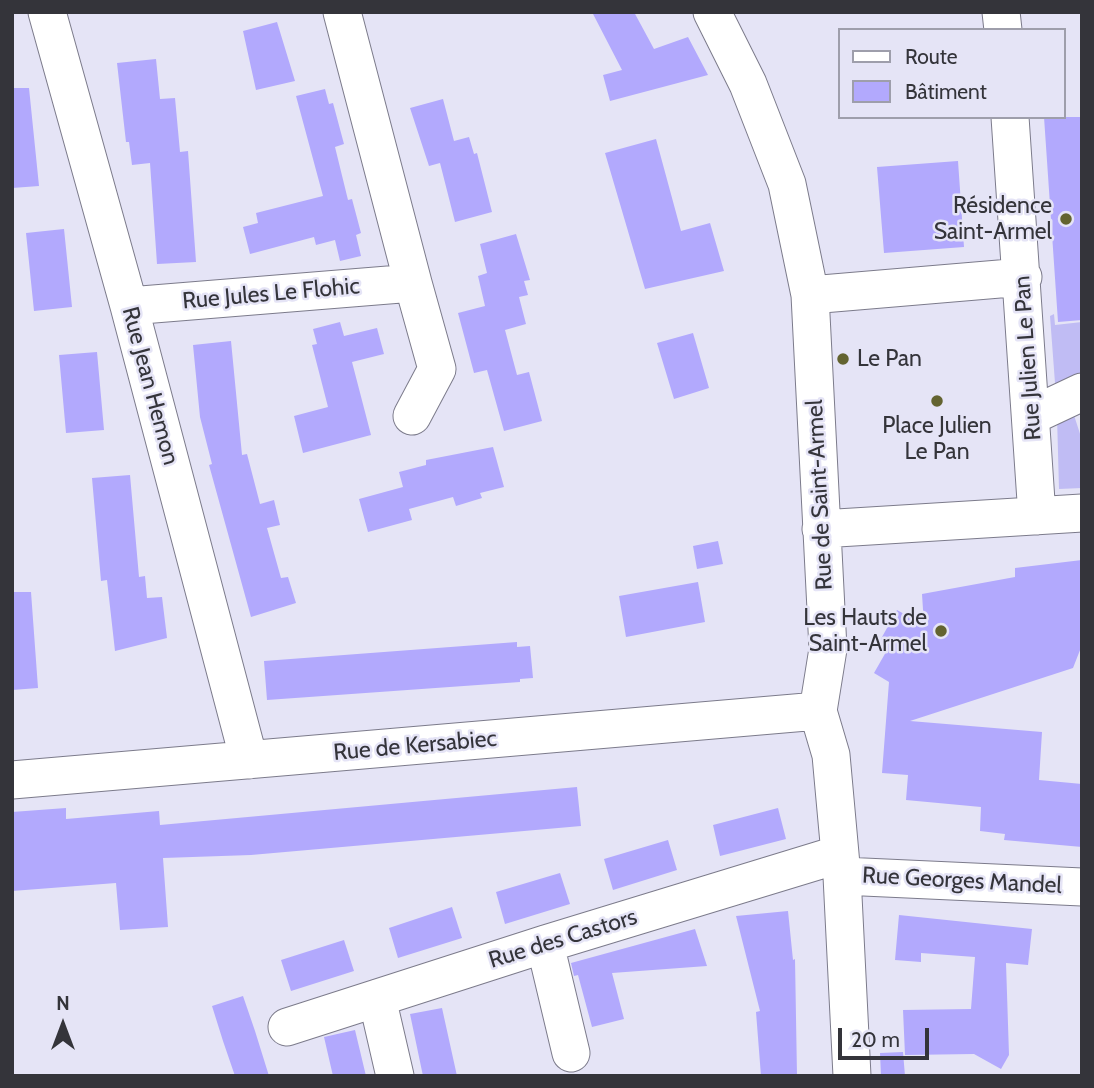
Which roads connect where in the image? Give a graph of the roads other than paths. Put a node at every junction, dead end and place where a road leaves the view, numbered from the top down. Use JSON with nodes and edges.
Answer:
{"nodes":[{"id":1,"x":47,"y":12,"type":"edge"},
{"id":2,"x":342,"y":12,"type":"edge"},
{"id":3,"x":712,"y":12,"type":"edge"},
{"id":4,"x":1010,"y":119,"type":"edge"},
{"id":5,"x":1023,"y":277,"type":"junction"},
{"id":6,"x":413,"y":283,"type":"junction"},
{"id":7,"x":810,"y":295,"type":"junction"},
{"id":8,"x":129,"y":306,"type":"junction"},
{"id":9,"x":1082,"y":392,"type":"edge"},
{"id":10,"x":412,"y":416,"type":"dead end"},
{"id":11,"x":1031,"y":416,"type":"junction"},
{"id":12,"x":1082,"y":513,"type":"edge"},
{"id":13,"x":1037,"y":516,"type":"junction"},
{"id":14,"x":821,"y":529,"type":"junction"},
{"id":15,"x":818,"y":712,"type":"junction"},
{"id":16,"x":249,"y":760,"type":"junction"},
{"id":17,"x":12,"y":780,"type":"edge"},
{"id":18,"x":841,"y":865,"type":"junction"},
{"id":19,"x":1082,"y":887,"type":"edge"},
{"id":20,"x":545,"y":944,"type":"junction"},
{"id":21,"x":377,"y":998,"type":"junction"},
{"id":22,"x":287,"y":1027,"type":"dead end"},
{"id":23,"x":571,"y":1053,"type":"dead end"},
{"id":24,"x":395,"y":1076,"type":"edge"},
{"id":25,"x":852,"y":1076,"type":"edge"}],
"edges":[{"from":1,"to":8,"type":"street","name":"Rue Jean Hemon"},
{"from":2,"to":6,"type":"street"},
{"from":3,"to":7,"type":"street","name":"Rue de Saint-Armel"},
{"from":4,"to":5,"type":"street","name":"Rue Julien Le Pan"},
{"from":5,"to":7,"type":"street"},
{"from":5,"to":11,"type":"street","name":"Rue Julien Le Pan"},
{"from":6,"to":8,"type":"street","name":"Rue Jules Le Flohic"},
{"from":6,"to":10,"type":"street"},
{"from":7,"to":14,"type":"street","name":"Rue de Saint-Armel"},
{"from":8,"to":16,"type":"street","name":"Rue Jean Hemon"},
{"from":9,"to":11,"type":"street"},
{"from":11,"to":13,"type":"street","name":"Rue Julien Le Pan"},
{"from":12,"to":13,"type":"street"},
{"from":13,"to":14,"type":"street"},
{"from":14,"to":15,"type":"street","name":"Rue de Saint-Armel"},
{"from":15,"to":16,"type":"street","name":"Rue de Kersabiec"},
{"from":15,"to":18,"type":"street","name":"Rue de Saint-Armel"},
{"from":16,"to":17,"type":"street","name":"Rue de Kersabiec"},
{"from":18,"to":19,"type":"street","name":"Rue Georges Mandel"},
{"from":18,"to":20,"type":"street","name":"Rue des Castors"},
{"from":18,"to":25,"type":"street","name":"Rue de Saint-Armel"},
{"from":20,"to":21,"type":"street","name":"Rue des Castors"},
{"from":20,"to":23,"type":"street"},
{"from":21,"to":22,"type":"street","name":"Rue des Castors"},
{"from":21,"to":24,"type":"street"}]}
